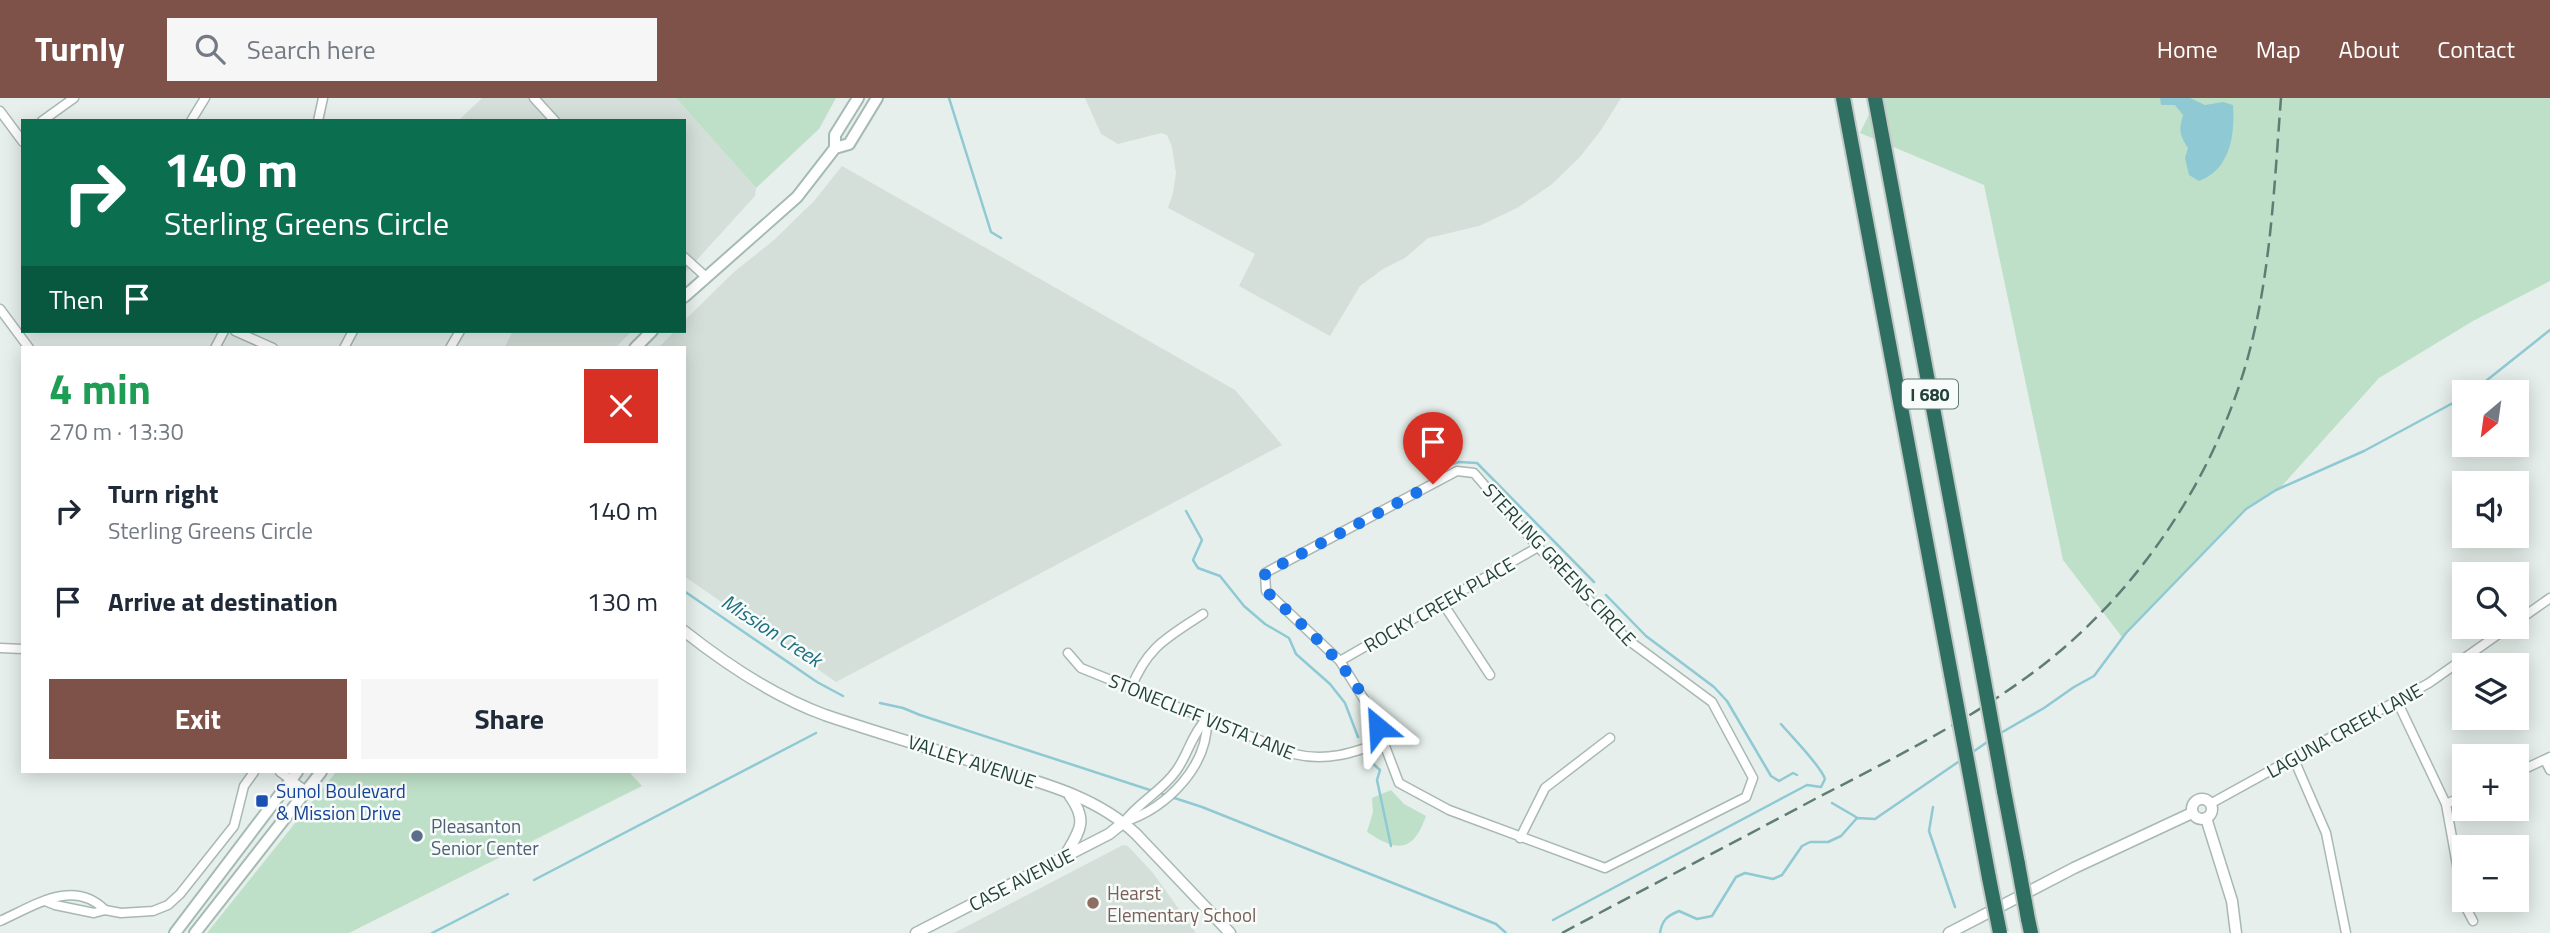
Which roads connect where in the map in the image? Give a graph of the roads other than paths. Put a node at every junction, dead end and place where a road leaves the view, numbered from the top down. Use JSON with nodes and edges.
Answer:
{"nodes":[{"id":1,"x":74,"y":98,"type":"edge"},
{"id":2,"x":205,"y":98,"type":"edge"},
{"id":3,"x":323,"y":98,"type":"edge"},
{"id":4,"x":534,"y":98,"type":"edge"},
{"id":5,"x":858,"y":98,"type":"edge"},
{"id":6,"x":1843,"y":98,"type":"edge"},
{"id":7,"x":1875,"y":98,"type":"edge"},
{"id":8,"x":876,"y":99,"type":"edge"},
{"id":9,"x":0,"y":111,"type":"edge"},
{"id":10,"x":45,"y":119,"type":"edge"},
{"id":11,"x":192,"y":119,"type":"edge"},
{"id":12,"x":318,"y":119,"type":"edge"},
{"id":13,"x":553,"y":119,"type":"edge"},
{"id":14,"x":21,"y":137,"type":"edge"},
{"id":15,"x":835,"y":148,"type":"junction"},
{"id":16,"x":686,"y":259,"type":"edge"},
{"id":17,"x":705,"y":276,"type":"junction"},
{"id":18,"x":686,"y":295,"type":"edge"},
{"id":19,"x":0,"y":309,"type":"edge"},
{"id":20,"x":239,"y":333,"type":"edge"},
{"id":21,"x":650,"y":333,"type":"edge"},
{"id":22,"x":28,"y":346,"type":"edge"},
{"id":23,"x":269,"y":346,"type":"edge"},
{"id":24,"x":637,"y":346,"type":"edge"},
{"id":25,"x":1538,"y":547,"type":"junction"},
{"id":26,"x":2550,"y":598,"type":"edge"},
{"id":27,"x":1442,"y":602,"type":"junction"},
{"id":28,"x":2529,"y":613,"type":"edge"},
{"id":29,"x":1203,"y":614,"type":"dead end"},
{"id":30,"x":686,"y":632,"type":"edge"},
{"id":31,"x":2492,"y":639,"type":"edge"},
{"id":32,"x":0,"y":648,"type":"edge"},
{"id":33,"x":21,"y":649,"type":"edge"},
{"id":34,"x":1068,"y":653,"type":"dead end"},
{"id":35,"x":1340,"y":661,"type":"junction"},
{"id":36,"x":1490,"y":675,"type":"dead end"},
{"id":37,"x":1131,"y":688,"type":"junction"},
{"id":38,"x":2397,"y":701,"type":"junction"},
{"id":39,"x":1207,"y":718,"type":"junction"},
{"id":40,"x":1610,"y":738,"type":"dead end"},
{"id":41,"x":1383,"y":742,"type":"junction"},
{"id":42,"x":2293,"y":757,"type":"junction"},
{"id":43,"x":2548,"y":759,"type":"edge"},
{"id":44,"x":2529,"y":767,"type":"edge"},
{"id":45,"x":2550,"y":770,"type":"edge"},
{"id":46,"x":253,"y":773,"type":"edge"},
{"id":47,"x":315,"y":774,"type":"edge"},
{"id":48,"x":294,"y":776,"type":"edge"},
{"id":49,"x":306,"y":791,"type":"junction"},
{"id":50,"x":1068,"y":792,"type":"junction"},
{"id":51,"x":2452,"y":801,"type":"edge"},
{"id":52,"x":2210,"y":804,"type":"junction"},
{"id":53,"x":2446,"y":804,"type":"junction"},
{"id":54,"x":2192,"y":813,"type":"junction"},
{"id":55,"x":2206,"y":818,"type":"junction"},
{"id":56,"x":1124,"y":822,"type":"junction"},
{"id":57,"x":1520,"y":838,"type":"junction"},
{"id":58,"x":1066,"y":855,"type":"junction"},
{"id":59,"x":45,"y":901,"type":"junction"},
{"id":60,"x":105,"y":910,"type":"junction"},
{"id":61,"x":0,"y":921,"type":"edge"},
{"id":62,"x":2473,"y":921,"type":"dead end"},
{"id":63,"x":2030,"y":926,"type":"edge"},
{"id":64,"x":175,"y":933,"type":"edge"},
{"id":65,"x":195,"y":933,"type":"edge"},
{"id":66,"x":916,"y":933,"type":"edge"},
{"id":67,"x":1230,"y":933,"type":"edge"},
{"id":68,"x":1950,"y":933,"type":"edge"},
{"id":69,"x":2000,"y":933,"type":"edge"},
{"id":70,"x":2236,"y":933,"type":"edge"},
{"id":71,"x":2346,"y":933,"type":"edge"}],
"edges":[{"from":1,"to":10,"type":"street"},
{"from":2,"to":11,"type":"street"},
{"from":3,"to":12,"type":"street"},
{"from":4,"to":13,"type":"street"},
{"from":5,"to":15,"type":"main road"},
{"from":6,"to":69,"type":"highway","number":"I 680","bridge":true},
{"from":7,"to":63,"type":"highway","number":"I 680","bridge":true},
{"from":8,"to":15,"type":"main road"},
{"from":9,"to":14,"type":"street"},
{"from":15,"to":17,"type":"main road"},
{"from":16,"to":17,"type":"street"},
{"from":17,"to":18,"type":"main road"},
{"from":19,"to":22,"type":"street"},
{"from":20,"to":23,"type":"street"},
{"from":21,"to":24,"type":"main road"},
{"from":25,"to":27,"type":"street","name":"ROCKY CREEK PLACE"},
{"from":25,"to":35,"type":"street","name":"STERLING GREENS CIRCLE"},
{"from":25,"to":57,"type":"street","name":"STERLING GREENS CIRCLE"},
{"from":26,"to":28,"type":"street"},
{"from":27,"to":35,"type":"street","name":"ROCKY CREEK PLACE"},
{"from":27,"to":36,"type":"street"},
{"from":29,"to":37,"type":"street"},
{"from":30,"to":50,"type":"street","name":"VALLEY AVENUE"},
{"from":31,"to":38,"type":"street","name":"LAGUNA CREEK LANE"},
{"from":32,"to":33,"type":"street"},
{"from":34,"to":37,"type":"street","name":"STONECLIFF VISTA LANE"},
{"from":35,"to":41,"type":"street","name":"STERLING GREENS CIRCLE"},
{"from":37,"to":39,"type":"street","name":"STONECLIFF VISTA LANE"},
{"from":38,"to":42,"type":"street","name":"LAGUNA CREEK LANE"},
{"from":38,"to":53,"type":"street"},
{"from":39,"to":41,"type":"street","name":"STONECLIFF VISTA LANE"},
{"from":39,"to":56,"type":"street","name":"CASE AVENUE"},
{"from":39,"to":56,"type":"street","name":"CASE AVENUE"},
{"from":40,"to":57,"type":"street"},
{"from":41,"to":57,"type":"street","name":"STERLING GREENS CIRCLE"},
{"from":42,"to":52,"type":"street","name":"LAGUNA CREEK LANE"},
{"from":42,"to":71,"type":"street"},
{"from":43,"to":44,"type":"street"},
{"from":43,"to":45,"type":"street"},
{"from":46,"to":60,"type":"street"},
{"from":47,"to":49,"type":"main road"},
{"from":48,"to":49,"type":"street"},
{"from":48,"to":64,"type":"main road"},
{"from":49,"to":65,"type":"main road"},
{"from":50,"to":56,"type":"street","name":"VALLEY AVENUE"},
{"from":50,"to":58,"type":"street"},
{"from":51,"to":53,"type":"street"},
{"from":52,"to":54,"type":"street","name":"LAGUNA CREEK LANE"},
{"from":52,"to":55,"type":"street"},
{"from":53,"to":62,"type":"street"},
{"from":54,"to":55,"type":"street"},
{"from":54,"to":68,"type":"street","name":"LAGUNA CREEK LANE"},
{"from":55,"to":70,"type":"street"},
{"from":56,"to":58,"type":"street","name":"CASE AVENUE"},
{"from":56,"to":67,"type":"street","name":"VALLEY AVENUE"},
{"from":58,"to":66,"type":"street","name":"CASE AVENUE"},
{"from":59,"to":60,"type":"street"},
{"from":59,"to":60,"type":"street"},
{"from":59,"to":61,"type":"street"}]}
